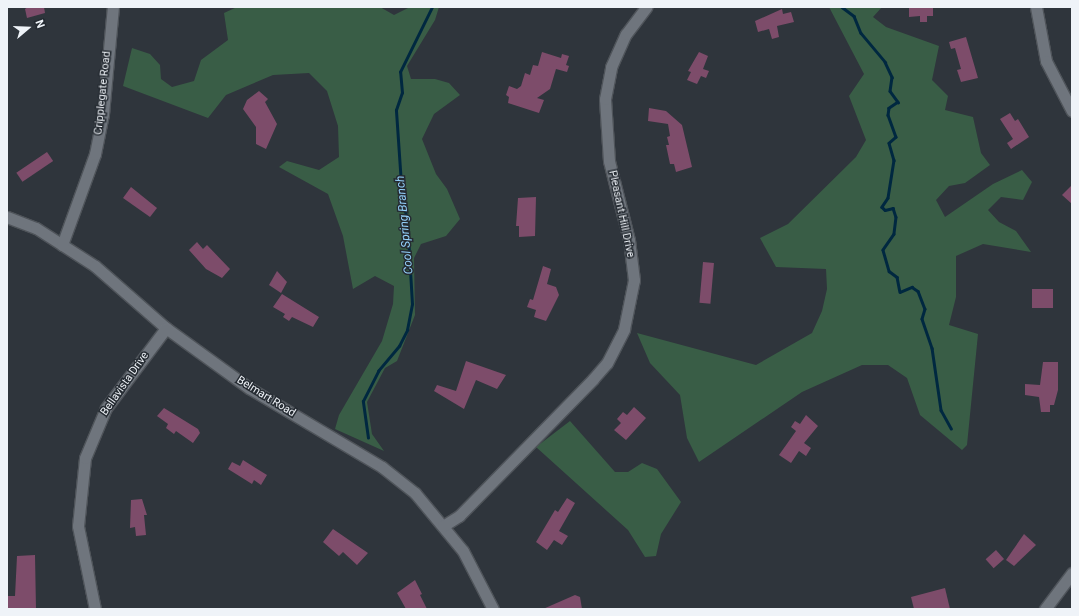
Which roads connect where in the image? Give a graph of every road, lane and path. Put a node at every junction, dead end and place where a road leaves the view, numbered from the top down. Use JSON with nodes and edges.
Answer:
{"nodes":[{"id":1,"x":114,"y":7,"type":"edge"},
{"id":2,"x":646,"y":7,"type":"edge"},
{"id":3,"x":1036,"y":7,"type":"edge"},
{"id":4,"x":1072,"y":111,"type":"edge"},
{"id":5,"x":7,"y":216,"type":"edge"},
{"id":6,"x":62,"y":245,"type":"junction"},
{"id":7,"x":166,"y":328,"type":"junction"},
{"id":8,"x":442,"y":526,"type":"junction"},
{"id":9,"x":1072,"y":573,"type":"edge"},
{"id":10,"x":95,"y":609,"type":"edge"},
{"id":11,"x":493,"y":609,"type":"edge"},
{"id":12,"x":1045,"y":609,"type":"edge"}],
"edges":[{"from":1,"to":6,"type":"street","name":"Cripplegate Road"},
{"from":2,"to":8,"type":"street","name":"Pleasant Hill Drive"},
{"from":3,"to":4,"type":"street"},
{"from":5,"to":6,"type":"street","name":"Belmart Road"},
{"from":6,"to":7,"type":"street","name":"Belmart Road"},
{"from":7,"to":8,"type":"street","name":"Belmart Road"},
{"from":7,"to":10,"type":"street","name":"Bellavista Drive"},
{"from":8,"to":11,"type":"street","name":"Belmart Road"},
{"from":9,"to":12,"type":"street"}]}
